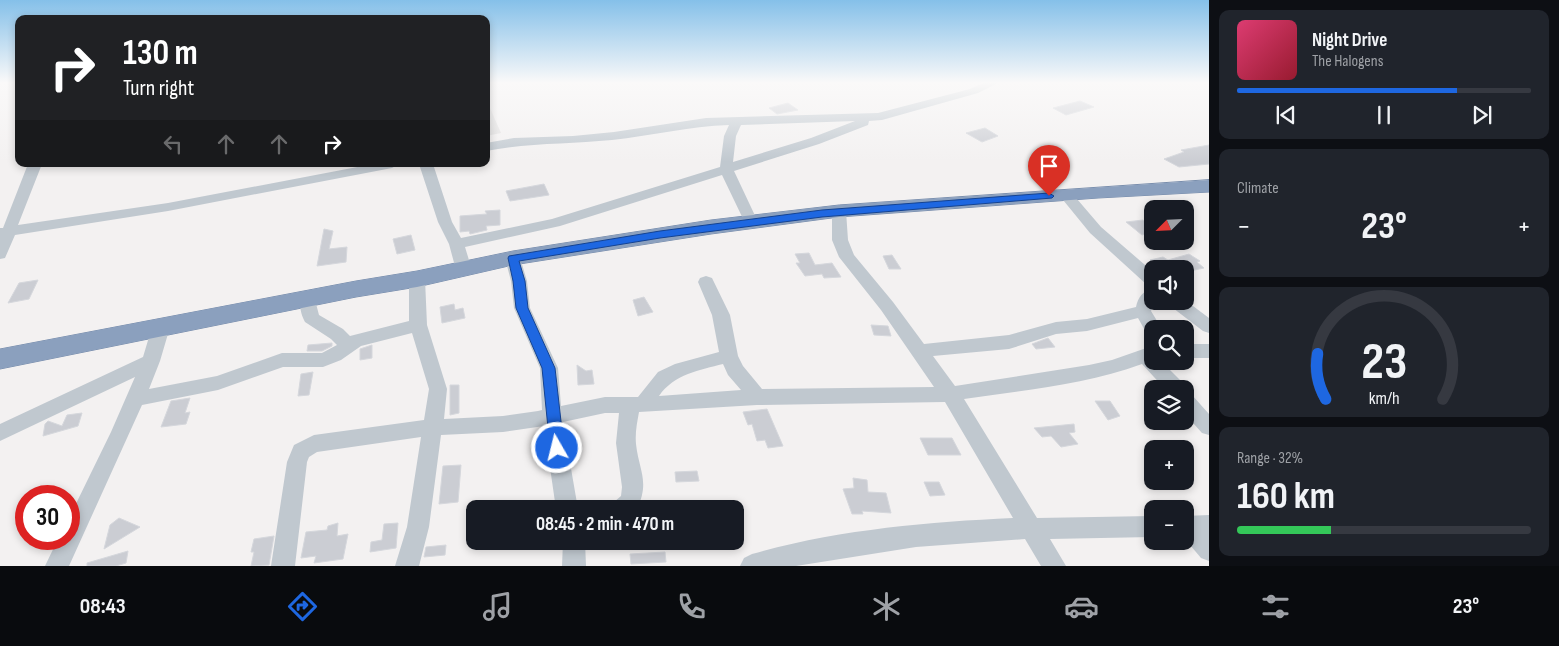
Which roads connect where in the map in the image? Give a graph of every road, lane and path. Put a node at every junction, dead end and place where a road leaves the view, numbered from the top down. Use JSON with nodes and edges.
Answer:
{"nodes":[{"id":1,"x":906,"y":109,"type":"edge"},
{"id":2,"x":878,"y":117,"type":"junction"},
{"id":3,"x":737,"y":120,"type":"junction"},
{"id":4,"x":490,"y":146,"type":"edge"},
{"id":5,"x":34,"y":167,"type":"edge"},
{"id":6,"x":376,"y":167,"type":"edge"},
{"id":7,"x":427,"y":167,"type":"edge"},
{"id":8,"x":726,"y":169,"type":"junction"},
{"id":9,"x":1209,"y":186,"type":"edge"},
{"id":10,"x":1066,"y":195,"type":"junction"},
{"id":11,"x":839,"y":212,"type":"junction"},
{"id":12,"x":751,"y":222,"type":"junction"},
{"id":13,"x":5,"y":233,"type":"edge"},
{"id":14,"x":457,"y":244,"type":"junction"},
{"id":15,"x":0,"y":254,"type":"edge"},
{"id":16,"x":513,"y":258,"type":"junction"},
{"id":17,"x":464,"y":270,"type":"junction"},
{"id":18,"x":1144,"y":272,"type":"edge"},
{"id":19,"x":417,"y":280,"type":"junction"},
{"id":20,"x":706,"y":282,"type":"dead end"},
{"id":21,"x":308,"y":300,"type":"junction"},
{"id":22,"x":1144,"y":307,"type":"edge"},
{"id":23,"x":1187,"y":310,"type":"edge"},
{"id":24,"x":1143,"y":311,"type":"junction"},
{"id":25,"x":1148,"y":320,"type":"edge"},
{"id":26,"x":418,"y":325,"type":"junction"},
{"id":27,"x":161,"y":327,"type":"junction"},
{"id":28,"x":1209,"y":327,"type":"edge"},
{"id":29,"x":348,"y":344,"type":"junction"},
{"id":30,"x":918,"y":351,"type":"junction"},
{"id":31,"x":1194,"y":351,"type":"edge"},
{"id":32,"x":1209,"y":351,"type":"edge"},
{"id":33,"x":728,"y":356,"type":"junction"},
{"id":34,"x":1144,"y":356,"type":"edge"},
{"id":35,"x":0,"y":359,"type":"edge"},
{"id":36,"x":151,"y":362,"type":"junction"},
{"id":37,"x":1161,"y":370,"type":"edge"},
{"id":38,"x":1170,"y":380,"type":"edge"},
{"id":39,"x":950,"y":394,"type":"junction"},
{"id":40,"x":135,"y":397,"type":"junction"},
{"id":41,"x":757,"y":397,"type":"junction"},
{"id":42,"x":637,"y":404,"type":"junction"},
{"id":43,"x":1194,"y":411,"type":"edge"},
{"id":44,"x":552,"y":416,"type":"junction"},
{"id":45,"x":432,"y":427,"type":"junction"},
{"id":46,"x":1209,"y":427,"type":"edge"},
{"id":47,"x":0,"y":433,"type":"edge"},
{"id":48,"x":566,"y":500,"type":"edge"},
{"id":49,"x":631,"y":500,"type":"edge"},
{"id":50,"x":1144,"y":527,"type":"edge"},
{"id":51,"x":1194,"y":527,"type":"edge"},
{"id":52,"x":1032,"y":530,"type":"junction"},
{"id":53,"x":574,"y":550,"type":"edge"},
{"id":54,"x":1209,"y":550,"type":"edge"},
{"id":55,"x":57,"y":566,"type":"edge"},
{"id":56,"x":282,"y":566,"type":"edge"},
{"id":57,"x":407,"y":566,"type":"edge"},
{"id":58,"x":574,"y":566,"type":"edge"},
{"id":59,"x":752,"y":566,"type":"edge"},
{"id":60,"x":1054,"y":566,"type":"edge"}],
"edges":[{"from":1,"to":2,"type":"street"},
{"from":2,"to":3,"type":"street"},
{"from":2,"to":8,"type":"street"},
{"from":3,"to":4,"type":"street"},
{"from":3,"to":8,"type":"street"},
{"from":5,"to":13,"type":"street"},
{"from":6,"to":13,"type":"street"},
{"from":7,"to":14,"type":"street"},
{"from":8,"to":12,"type":"street"},
{"from":8,"to":14,"type":"street"},
{"from":9,"to":10,"type":"highway"},
{"from":10,"to":11,"type":"highway"},
{"from":10,"to":18,"type":"street"},
{"from":11,"to":12,"type":"highway"},
{"from":11,"to":30,"type":"street"},
{"from":12,"to":16,"type":"highway"},
{"from":13,"to":15,"type":"street"},
{"from":14,"to":17,"type":"street"},
{"from":16,"to":17,"type":"highway"},
{"from":16,"to":44,"type":"street"},
{"from":17,"to":19,"type":"highway"},
{"from":19,"to":21,"type":"highway"},
{"from":19,"to":26,"type":"street"},
{"from":20,"to":33,"type":"street"},
{"from":21,"to":27,"type":"highway"},
{"from":21,"to":29,"type":"street"},
{"from":22,"to":24,"type":"street"},
{"from":23,"to":28,"type":"street"},
{"from":24,"to":25,"type":"street"},
{"from":24,"to":30,"type":"street"},
{"from":26,"to":29,"type":"street"},
{"from":26,"to":45,"type":"street"},
{"from":27,"to":35,"type":"highway"},
{"from":27,"to":36,"type":"street"},
{"from":29,"to":40,"type":"street"},
{"from":30,"to":39,"type":"street"},
{"from":31,"to":32,"type":"street"},
{"from":33,"to":41,"type":"street"},
{"from":33,"to":42,"type":"street"},
{"from":34,"to":39,"type":"street"},
{"from":36,"to":40,"type":"street"},
{"from":36,"to":47,"type":"street"},
{"from":37,"to":38,"type":"street"},
{"from":39,"to":41,"type":"street"},
{"from":39,"to":52,"type":"street"},
{"from":40,"to":55,"type":"street"},
{"from":41,"to":42,"type":"street"},
{"from":42,"to":44,"type":"street"},
{"from":42,"to":49,"type":"street"},
{"from":43,"to":46,"type":"street"},
{"from":44,"to":45,"type":"street"},
{"from":44,"to":48,"type":"street"},
{"from":45,"to":56,"type":"street"},
{"from":45,"to":57,"type":"street"},
{"from":50,"to":52,"type":"street"},
{"from":51,"to":54,"type":"street"},
{"from":52,"to":59,"type":"street"},
{"from":52,"to":60,"type":"street"},
{"from":53,"to":58,"type":"street"}]}
